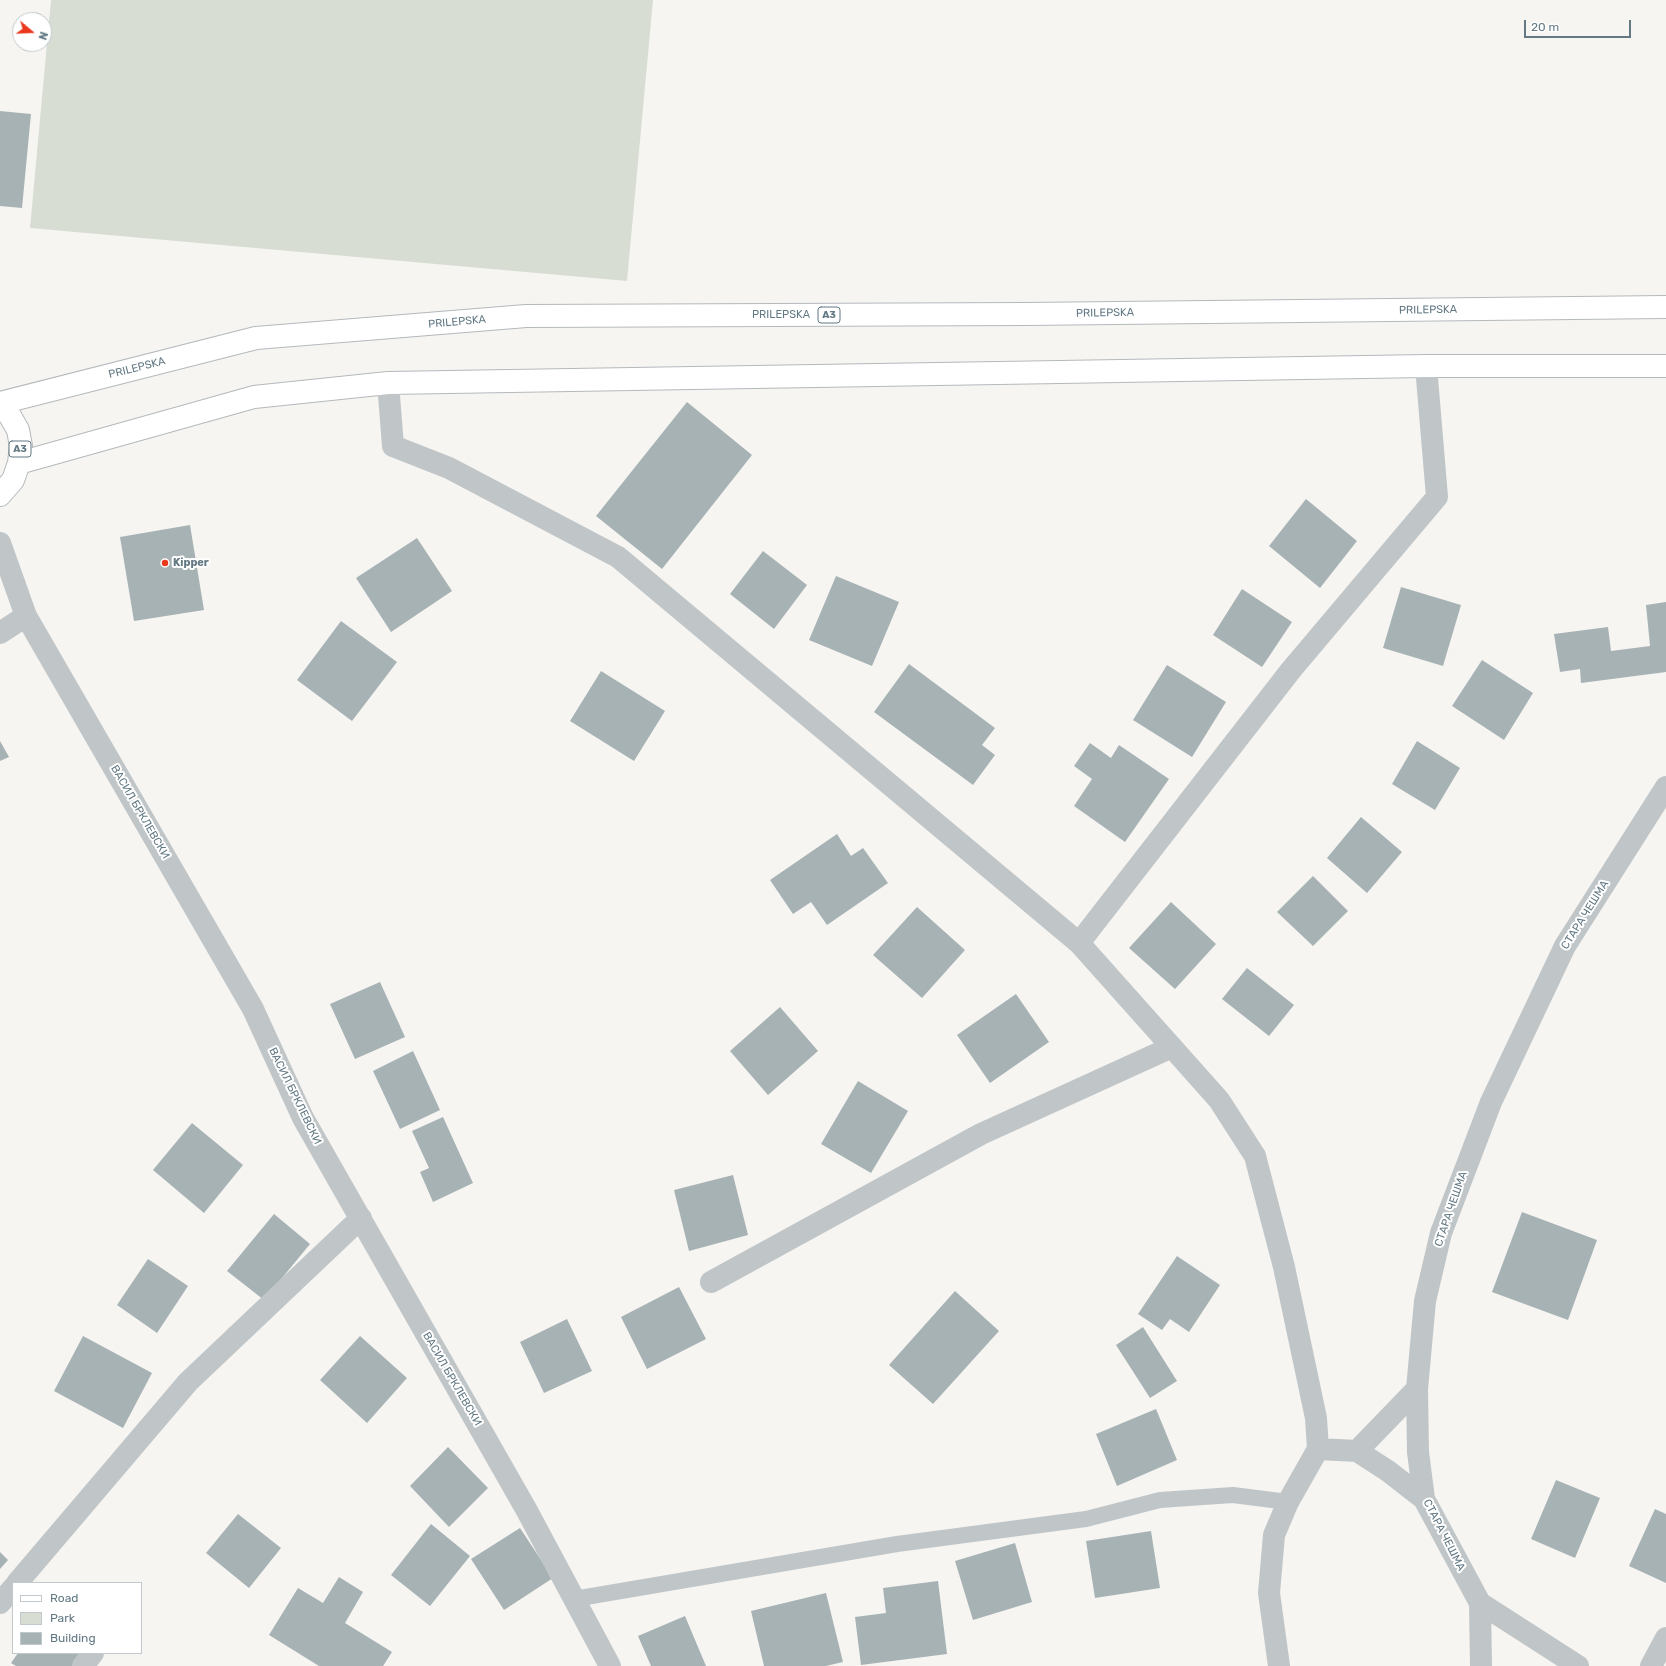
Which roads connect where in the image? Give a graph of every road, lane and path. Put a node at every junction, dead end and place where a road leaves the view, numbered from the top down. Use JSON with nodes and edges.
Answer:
{"nodes":[{"id":1,"x":1666,"y":308,"type":"edge"},
{"id":2,"x":1426,"y":366,"type":"junction"},
{"id":3,"x":1666,"y":366,"type":"edge"},
{"id":4,"x":388,"y":383,"type":"junction"},
{"id":5,"x":0,"y":404,"type":"edge"},
{"id":6,"x":19,"y":463,"type":"junction"},
{"id":7,"x":0,"y":494,"type":"edge"},
{"id":8,"x":0,"y":543,"type":"edge"},
{"id":9,"x":26,"y":616,"type":"junction"},
{"id":10,"x":0,"y":633,"type":"edge"},
{"id":11,"x":1666,"y":787,"type":"edge"},
{"id":12,"x":1079,"y":943,"type":"junction"},
{"id":13,"x":1172,"y":1047,"type":"junction"},
{"id":14,"x":361,"y":1218,"type":"junction"},
{"id":15,"x":711,"y":1282,"type":"dead end"},
{"id":16,"x":1417,"y":1389,"type":"junction"},
{"id":17,"x":1318,"y":1449,"type":"junction"},
{"id":18,"x":1357,"y":1451,"type":"junction"},
{"id":19,"x":1424,"y":1499,"type":"junction"},
{"id":20,"x":1288,"y":1502,"type":"junction"},
{"id":21,"x":18,"y":1582,"type":"edge"},
{"id":22,"x":12,"y":1589,"type":"edge"},
{"id":23,"x":574,"y":1599,"type":"junction"},
{"id":24,"x":0,"y":1603,"type":"edge"},
{"id":25,"x":1480,"y":1603,"type":"junction"},
{"id":26,"x":1666,"y":1638,"type":"edge"},
{"id":27,"x":92,"y":1654,"type":"edge"},
{"id":28,"x":83,"y":1666,"type":"edge"},
{"id":29,"x":610,"y":1666,"type":"edge"},
{"id":30,"x":1279,"y":1666,"type":"edge"},
{"id":31,"x":1481,"y":1666,"type":"edge"},
{"id":32,"x":1578,"y":1666,"type":"edge"},
{"id":33,"x":1651,"y":1666,"type":"edge"}],
"edges":[{"from":1,"to":5,"type":"main road","name":"PRILEPSKA","number":"A3"},
{"from":2,"to":3,"type":"main road","number":"A3"},
{"from":2,"to":4,"type":"main road","number":"A3"},
{"from":2,"to":12,"type":"street"},
{"from":4,"to":6,"type":"main road","number":"A3"},
{"from":4,"to":12,"type":"street"},
{"from":5,"to":6,"type":"main road","number":"A3"},
{"from":6,"to":7,"type":"main road","number":"A3"},
{"from":8,"to":9,"type":"street","name":"ВАСИЛ БРКЛЕВСКИ"},
{"from":9,"to":10,"type":"street"},
{"from":9,"to":14,"type":"street","name":"ВАСИЛ БРКЛЕВСКИ"},
{"from":11,"to":16,"type":"street","name":"СТАРА ЧЕШМА"},
{"from":12,"to":13,"type":"street"},
{"from":13,"to":15,"type":"street"},
{"from":13,"to":17,"type":"street"},
{"from":14,"to":21,"type":"street"},
{"from":14,"to":23,"type":"street","name":"ВАСИЛ БРКЛЕВСКИ"},
{"from":16,"to":18,"type":"street"},
{"from":16,"to":19,"type":"street","name":"СТАРА ЧЕШМА"},
{"from":17,"to":18,"type":"street"},
{"from":17,"to":20,"type":"street"},
{"from":18,"to":19,"type":"street"},
{"from":19,"to":25,"type":"street","name":"СТАРА ЧЕШМА"},
{"from":20,"to":23,"type":"lane"},
{"from":20,"to":30,"type":"street"},
{"from":22,"to":24,"type":"street"},
{"from":23,"to":29,"type":"street","name":"ВАСИЛ БРКЛЕВСКИ"},
{"from":25,"to":31,"type":"street","name":"СТАРА ЧЕШМА"},
{"from":25,"to":32,"type":"street"},
{"from":26,"to":33,"type":"street"},
{"from":27,"to":28,"type":"street"}]}
